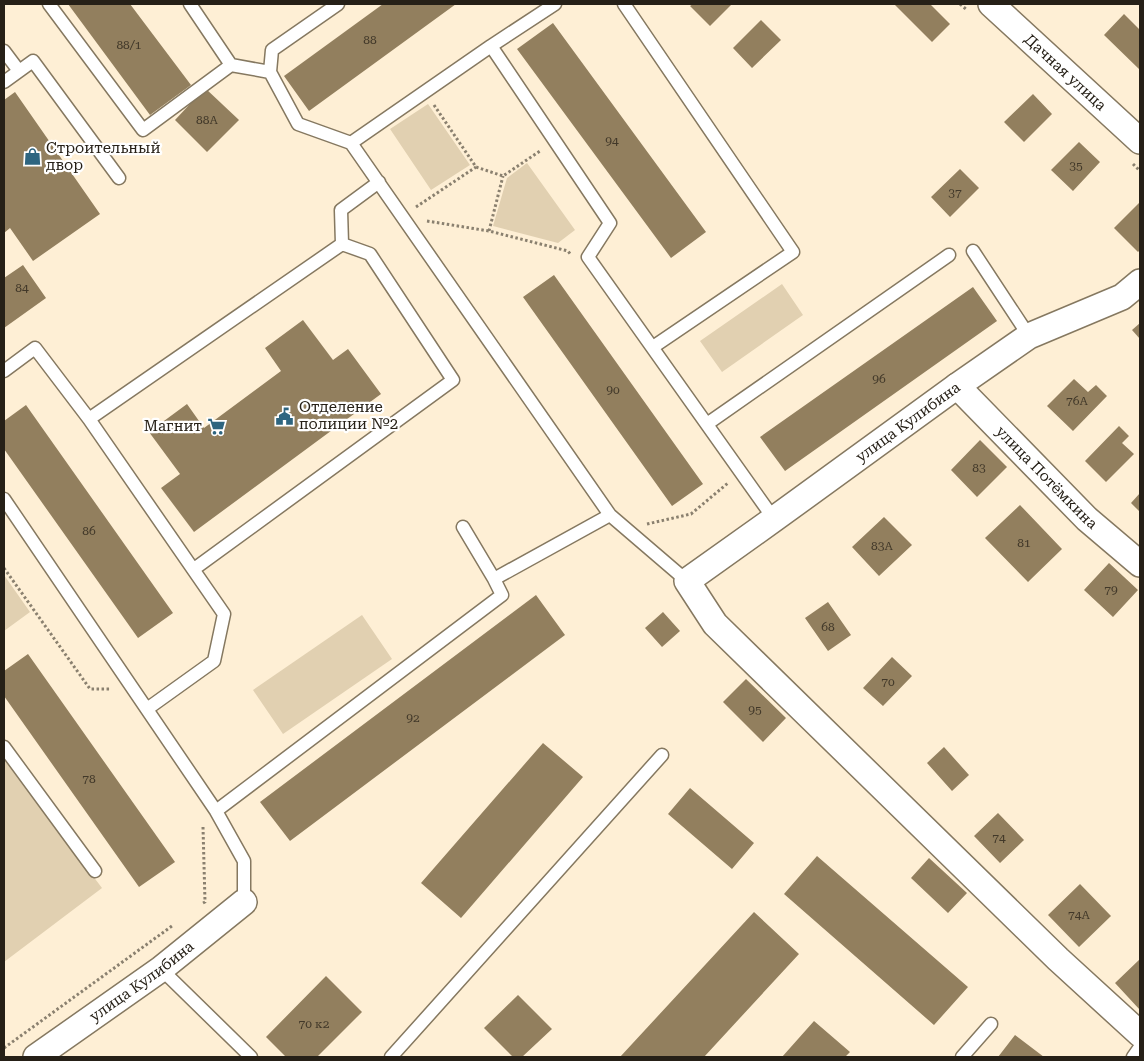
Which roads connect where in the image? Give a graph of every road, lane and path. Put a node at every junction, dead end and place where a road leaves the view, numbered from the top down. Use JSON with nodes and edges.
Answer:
{"nodes":[{"id":1,"x":49,"y":4,"type":"edge"},
{"id":2,"x":190,"y":4,"type":"edge"},
{"id":3,"x":338,"y":4,"type":"edge"},
{"id":4,"x":554,"y":4,"type":"edge"},
{"id":5,"x":624,"y":4,"type":"edge"},
{"id":6,"x":992,"y":4,"type":"edge"},
{"id":7,"x":491,"y":46,"type":"junction"},
{"id":8,"x":4,"y":51,"type":"edge"},
{"id":9,"x":231,"y":65,"type":"junction"},
{"id":10,"x":19,"y":71,"type":"junction"},
{"id":11,"x":270,"y":72,"type":"junction"},
{"id":12,"x":4,"y":82,"type":"edge"},
{"id":13,"x":425,"y":92,"type":"junction"},
{"id":14,"x":555,"y":140,"type":"junction"},
{"id":15,"x":1140,"y":141,"type":"edge"},
{"id":16,"x":352,"y":143,"type":"junction"},
{"id":17,"x":476,"y":167,"type":"junction"},
{"id":18,"x":503,"y":176,"type":"junction"},
{"id":19,"x":119,"y":178,"type":"dead end"},
{"id":20,"x":379,"y":182,"type":"junction"},
{"id":21,"x":402,"y":216,"type":"junction"},
{"id":22,"x":489,"y":231,"type":"junction"},
{"id":23,"x":342,"y":244,"type":"junction"},
{"id":24,"x":973,"y":251,"type":"dead end"},
{"id":25,"x":948,"y":255,"type":"dead end"},
{"id":26,"x":574,"y":260,"type":"dead end"},
{"id":27,"x":1140,"y":282,"type":"edge"},
{"id":28,"x":1030,"y":336,"type":"junction"},
{"id":29,"x":653,"y":347,"type":"junction"},
{"id":30,"x":4,"y":371,"type":"edge"},
{"id":31,"x":957,"y":386,"type":"junction"},
{"id":32,"x":89,"y":419,"type":"junction"},
{"id":33,"x":707,"y":424,"type":"junction"},
{"id":34,"x":722,"y":476,"type":"dead end"},
{"id":35,"x":6,"y":507,"type":"edge"},
{"id":36,"x":610,"y":515,"type":"junction"},
{"id":37,"x":774,"y":519,"type":"junction"},
{"id":38,"x":463,"y":527,"type":"dead end"},
{"id":39,"x":627,"y":529,"type":"junction"},
{"id":40,"x":1140,"y":564,"type":"edge"},
{"id":41,"x":4,"y":568,"type":"edge"},
{"id":42,"x":194,"y":569,"type":"junction"},
{"id":43,"x":494,"y":579,"type":"junction"},
{"id":44,"x":687,"y":581,"type":"junction"},
{"id":45,"x":112,"y":689,"type":"dead end"},
{"id":46,"x":147,"y":709,"type":"junction"},
{"id":47,"x":4,"y":746,"type":"edge"},
{"id":48,"x":662,"y":756,"type":"dead end"},
{"id":49,"x":216,"y":810,"type":"junction"},
{"id":50,"x":203,"y":823,"type":"dead end"},
{"id":51,"x":95,"y":871,"type":"dead end"},
{"id":52,"x":244,"y":902,"type":"joint"},
{"id":53,"x":197,"y":907,"type":"dead end"},
{"id":54,"x":175,"y":924,"type":"dead end"},
{"id":55,"x":161,"y":969,"type":"junction"},
{"id":56,"x":990,"y":1024,"type":"dead end"},
{"id":57,"x":1140,"y":1034,"type":"edge"},
{"id":58,"x":1140,"y":1047,"type":"edge"},
{"id":59,"x":4,"y":1048,"type":"edge"},
{"id":60,"x":36,"y":1057,"type":"edge"},
{"id":61,"x":251,"y":1057,"type":"edge"},
{"id":62,"x":391,"y":1057,"type":"edge"},
{"id":63,"x":962,"y":1057,"type":"edge"},
{"id":64,"x":1133,"y":1057,"type":"edge"}],
"edges":[{"from":1,"to":9,"type":"lane"},
{"from":2,"to":9,"type":"lane"},
{"from":3,"to":11,"type":"lane"},
{"from":4,"to":7,"type":"lane"},
{"from":5,"to":29,"type":"lane"},
{"from":6,"to":15,"type":"street","name":"Дачная улица"},
{"from":7,"to":13,"type":"lane"},
{"from":7,"to":14,"type":"lane"},
{"from":8,"to":10,"type":"lane"},
{"from":9,"to":11,"type":"lane"},
{"from":10,"to":12,"type":"lane"},
{"from":10,"to":19,"type":"lane"},
{"from":11,"to":16,"type":"lane"},
{"from":13,"to":16,"type":"lane"},
{"from":13,"to":17,"type":"path"},
{"from":14,"to":18,"type":"path"},
{"from":14,"to":29,"type":"lane"},
{"from":16,"to":20,"type":"lane"},
{"from":17,"to":18,"type":"path"},
{"from":17,"to":21,"type":"path"},
{"from":18,"to":22,"type":"path"},
{"from":20,"to":21,"type":"lane"},
{"from":20,"to":23,"type":"lane"},
{"from":21,"to":22,"type":"path"},
{"from":21,"to":36,"type":"lane"},
{"from":22,"to":26,"type":"path"},
{"from":23,"to":32,"type":"lane"},
{"from":23,"to":42,"type":"lane"},
{"from":24,"to":28,"type":"lane"},
{"from":25,"to":33,"type":"lane"},
{"from":27,"to":28,"type":"street","name":"улица Кулибина"},
{"from":28,"to":31,"type":"street","name":"улица Кулибина"},
{"from":29,"to":33,"type":"lane"},
{"from":30,"to":32,"type":"lane"},
{"from":31,"to":37,"type":"street","name":"улица Кулибина"},
{"from":31,"to":40,"type":"street","name":"улица Потёмкина"},
{"from":32,"to":42,"type":"lane"},
{"from":33,"to":37,"type":"lane"},
{"from":34,"to":39,"type":"path"},
{"from":35,"to":46,"type":"lane"},
{"from":36,"to":39,"type":"lane"},
{"from":36,"to":43,"type":"lane"},
{"from":37,"to":44,"type":"street","name":"улица Кулибина"},
{"from":38,"to":43,"type":"lane"},
{"from":39,"to":44,"type":"lane"},
{"from":41,"to":45,"type":"path"},
{"from":42,"to":46,"type":"lane"},
{"from":43,"to":49,"type":"lane"},
{"from":44,"to":57,"type":"street"},
{"from":46,"to":49,"type":"lane"},
{"from":47,"to":51,"type":"lane"},
{"from":48,"to":62,"type":"lane"},
{"from":49,"to":52,"type":"lane"},
{"from":50,"to":53,"type":"path"},
{"from":52,"to":55,"type":"street","name":"улица Кулибина"},
{"from":54,"to":59,"type":"path"},
{"from":55,"to":60,"type":"street","name":"улица Кулибина"},
{"from":55,"to":61,"type":"lane"},
{"from":56,"to":63,"type":"lane"},
{"from":58,"to":64,"type":"lane"}]}
